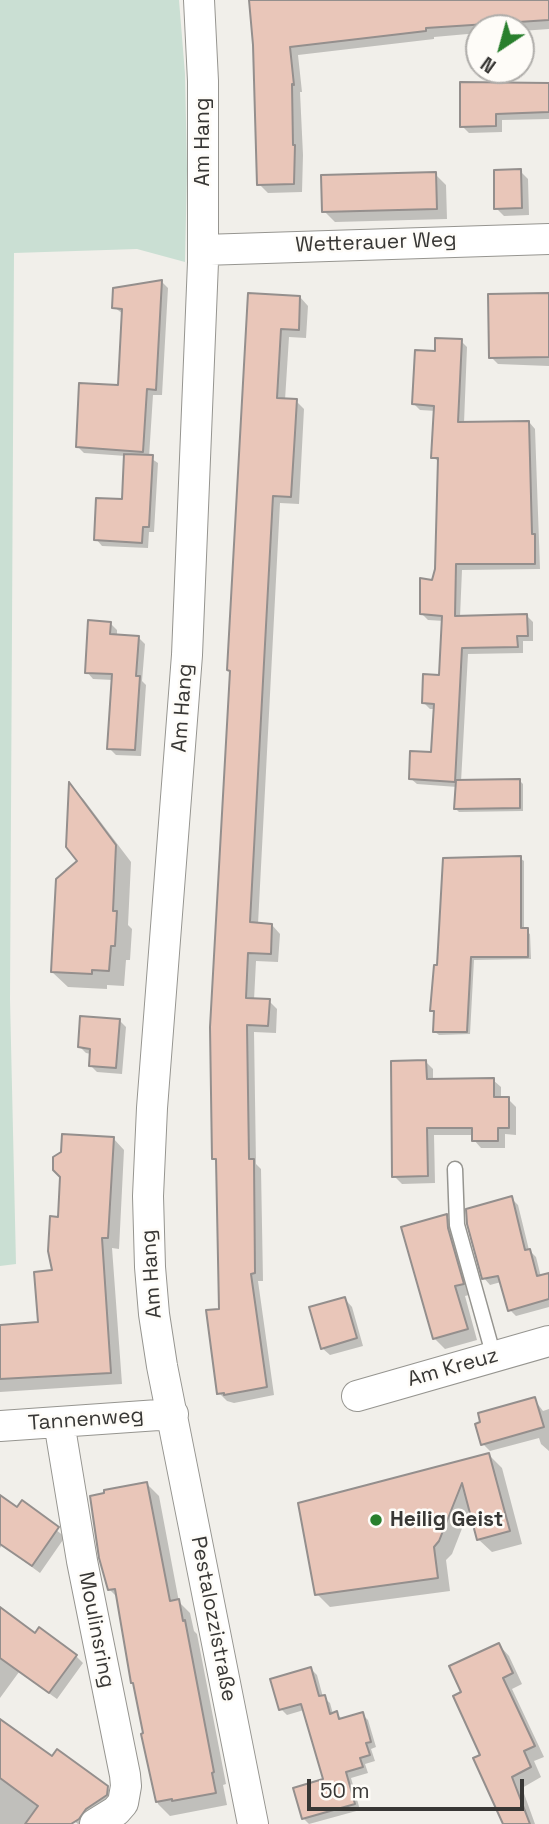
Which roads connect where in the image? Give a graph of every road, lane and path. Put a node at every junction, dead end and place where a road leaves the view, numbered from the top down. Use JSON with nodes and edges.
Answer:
{"nodes":[{"id":1,"x":199,"y":0,"type":"edge"},
{"id":2,"x":549,"y":239,"type":"edge"},
{"id":3,"x":203,"y":250,"type":"junction"},
{"id":4,"x":455,"y":1169,"type":"dead end"},
{"id":5,"x":549,"y":1341,"type":"edge"},
{"id":6,"x":494,"y":1357,"type":"junction"},
{"id":7,"x":357,"y":1396,"type":"dead end"},
{"id":8,"x":173,"y":1414,"type":"junction"},
{"id":9,"x":59,"y":1422,"type":"junction"},
{"id":10,"x":0,"y":1426,"type":"edge"},
{"id":11,"x":95,"y":1824,"type":"edge"},
{"id":12,"x":253,"y":1824,"type":"edge"}],
"edges":[{"from":1,"to":3,"type":"street","name":"Am Hang"},
{"from":2,"to":3,"type":"street","name":"Wetterauer Weg"},
{"from":3,"to":8,"type":"street","name":"Am Hang"},
{"from":4,"to":6,"type":"lane"},
{"from":5,"to":6,"type":"street","name":"Am Kreuz"},
{"from":6,"to":7,"type":"street","name":"Am Kreuz"},
{"from":8,"to":9,"type":"street","name":"Tannenweg"},
{"from":8,"to":12,"type":"street","name":"Pestalozzistraße"},
{"from":9,"to":10,"type":"street","name":"Tannenweg"},
{"from":9,"to":11,"type":"street","name":"Moulinsring"}]}
